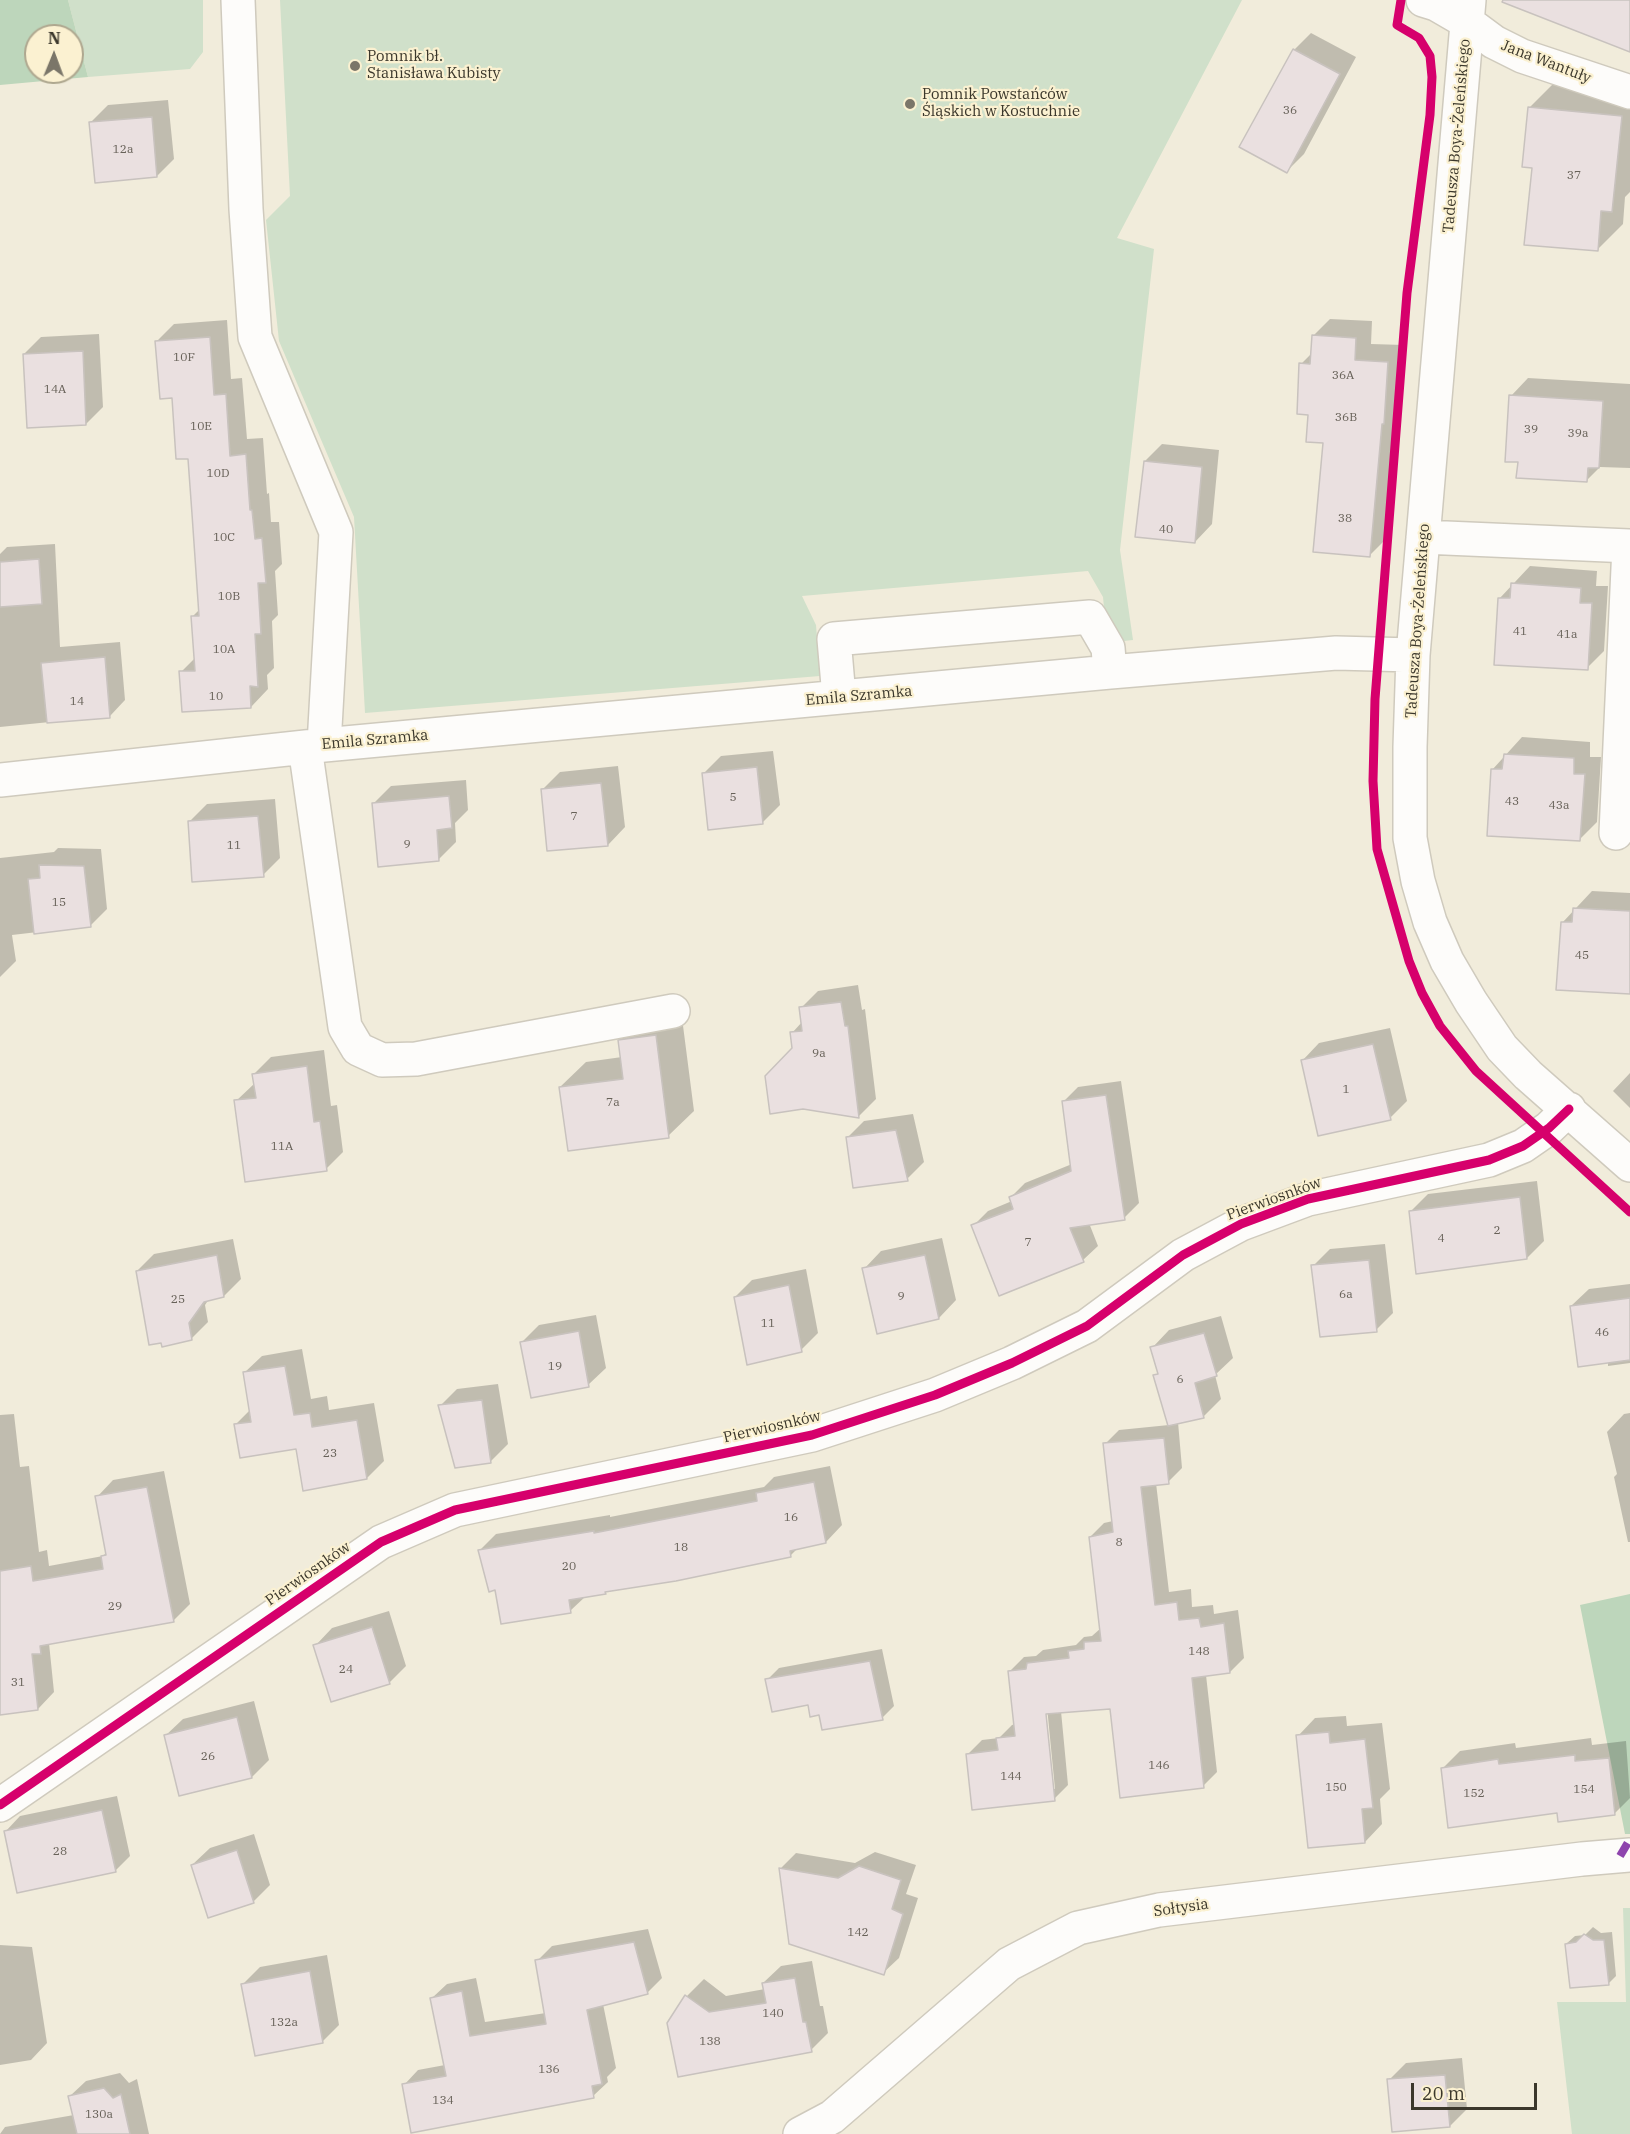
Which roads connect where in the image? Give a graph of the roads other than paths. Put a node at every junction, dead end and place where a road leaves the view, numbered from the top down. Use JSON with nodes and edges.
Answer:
{"nodes":[{"id":1,"x":238,"y":0,"type":"edge"},
{"id":2,"x":1423,"y":0,"type":"edge"},
{"id":3,"x":1468,"y":11,"type":"edge"},
{"id":4,"x":1630,"y":92,"type":"edge"},
{"id":5,"x":1423,"y":537,"type":"junction"},
{"id":6,"x":1630,"y":546,"type":"edge"},
{"id":7,"x":1413,"y":655,"type":"junction"},
{"id":8,"x":1110,"y":672,"type":"junction"},
{"id":9,"x":838,"y":698,"type":"junction"},
{"id":10,"x":314,"y":746,"type":"junction"},
{"id":11,"x":0,"y":780,"type":"edge"},
{"id":12,"x":1616,"y":833,"type":"dead end"},
{"id":13,"x":673,"y":1011,"type":"dead end"},
{"id":14,"x":1569,"y":1109,"type":"junction"},
{"id":15,"x":1630,"y":1164,"type":"edge"},
{"id":16,"x":0,"y":1804,"type":"edge"},
{"id":17,"x":1630,"y":1855,"type":"edge"},
{"id":18,"x":801,"y":2134,"type":"edge"}],
"edges":[{"from":1,"to":10,"type":"street"},
{"from":2,"to":3,"type":"street","name":"Jana Wantuły"},
{"from":3,"to":4,"type":"street","name":"Jana Wantuły"},
{"from":3,"to":5,"type":"street","name":"Tadeusza Boya-Żeleńskiego"},
{"from":5,"to":6,"type":"street"},
{"from":5,"to":7,"type":"street","name":"Tadeusza Boya-Żeleńskiego"},
{"from":6,"to":12,"type":"street"},
{"from":7,"to":8,"type":"street","name":"Emila Szramka"},
{"from":7,"to":14,"type":"street","name":"Tadeusza Boya-Żeleńskiego"},
{"from":8,"to":9,"type":"street","name":"Emila Szramka"},
{"from":8,"to":9,"type":"street"},
{"from":9,"to":10,"type":"street","name":"Emila Szramka"},
{"from":10,"to":11,"type":"street","name":"Emila Szramka"},
{"from":10,"to":13,"type":"street","name":"Emila Szramka"},
{"from":14,"to":15,"type":"street","name":"Tadeusza Boya-Żeleńskiego"},
{"from":14,"to":16,"type":"street","name":"Pierwiosnków"},
{"from":17,"to":18,"type":"street","name":"Sołtysia"}]}
